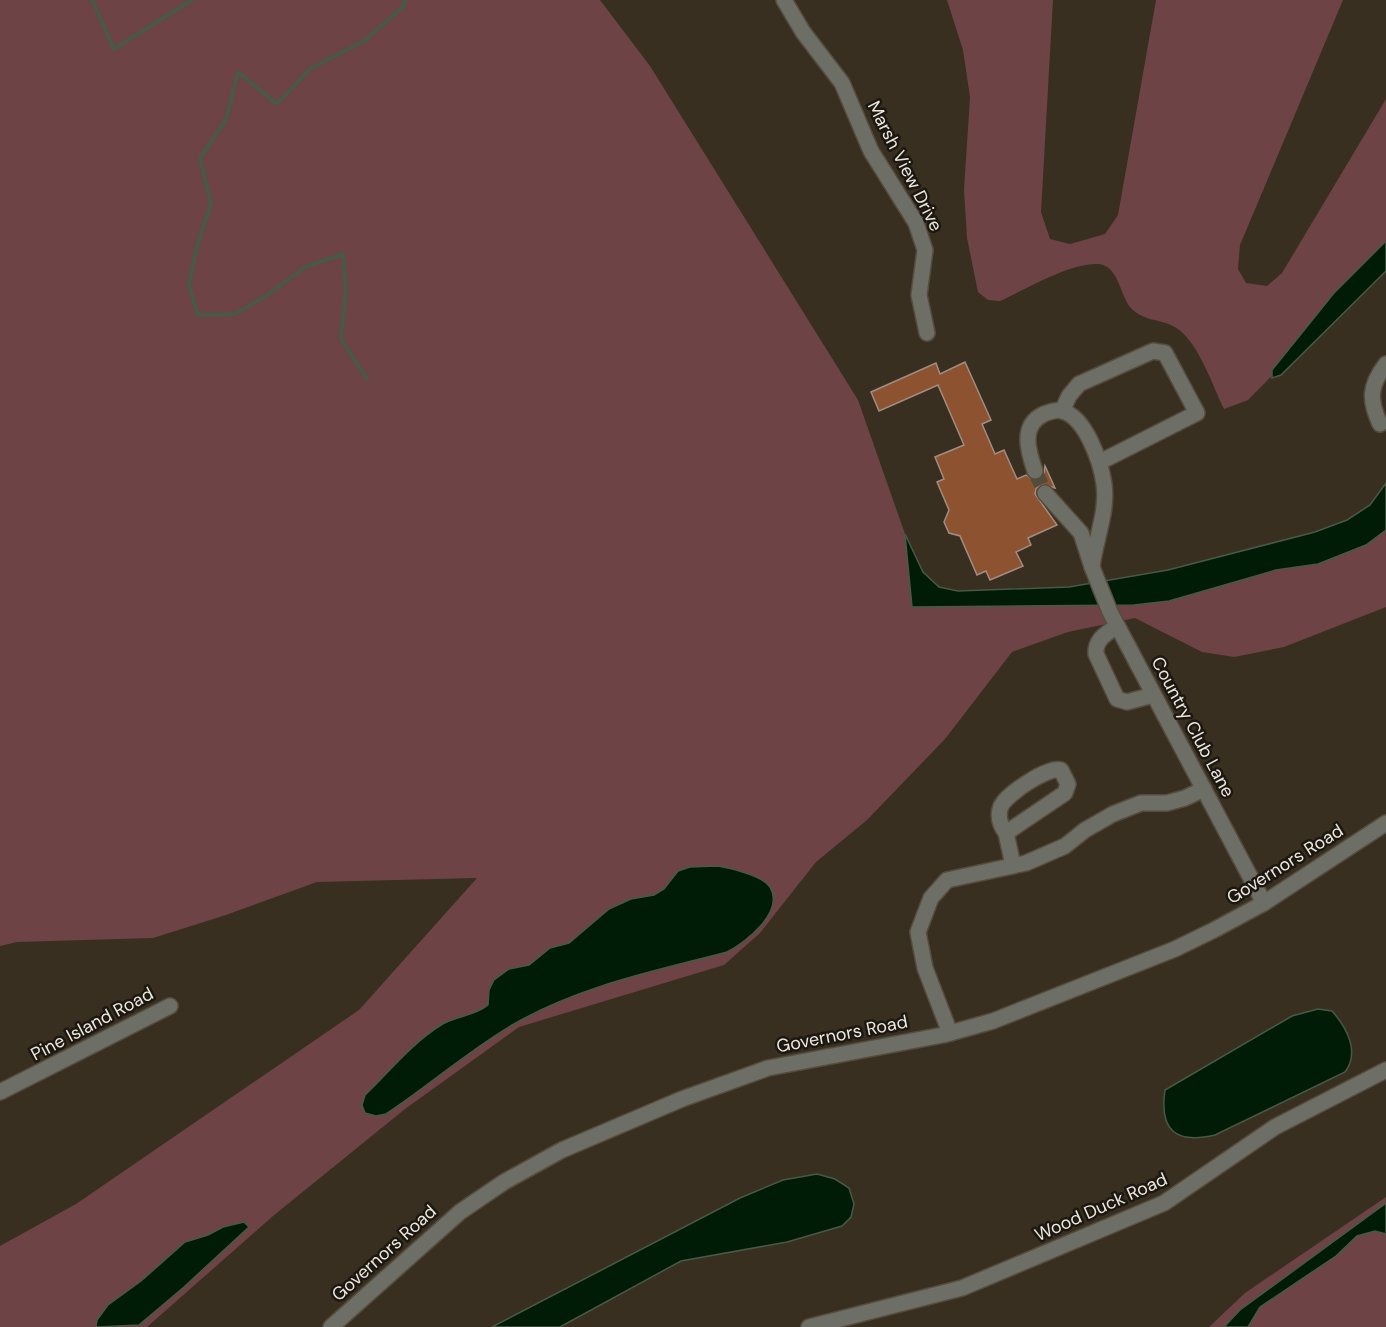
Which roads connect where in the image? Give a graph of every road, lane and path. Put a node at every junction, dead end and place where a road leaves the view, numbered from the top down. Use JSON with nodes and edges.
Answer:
{"nodes":[{"id":1,"x":784,"y":0,"type":"edge"},
{"id":2,"x":927,"y":333,"type":"dead end"},
{"id":3,"x":1386,"y":364,"type":"edge"},
{"id":4,"x":1062,"y":411,"type":"junction"},
{"id":5,"x":1380,"y":424,"type":"dead end"},
{"id":6,"x":1101,"y":462,"type":"junction"},
{"id":7,"x":1035,"y":471,"type":"tunnel mouth"},
{"id":8,"x":1046,"y":493,"type":"tunnel mouth"},
{"id":9,"x":1094,"y":572,"type":"junction"},
{"id":10,"x":1117,"y":627,"type":"junction"},
{"id":11,"x":1154,"y":695,"type":"junction"},
{"id":12,"x":1204,"y":789,"type":"junction"},
{"id":13,"x":1386,"y":824,"type":"edge"},
{"id":14,"x":1006,"y":833,"type":"junction"},
{"id":15,"x":1013,"y":865,"type":"junction"},
{"id":16,"x":1264,"y":903,"type":"junction"},
{"id":17,"x":170,"y":1006,"type":"dead end"},
{"id":18,"x":950,"y":1033,"type":"junction"},
{"id":19,"x":1386,"y":1070,"type":"edge"},
{"id":20,"x":0,"y":1092,"type":"edge"},
{"id":21,"x":331,"y":1327,"type":"edge"},
{"id":22,"x":809,"y":1327,"type":"edge"}],
"edges":[{"from":1,"to":2,"type":"street","name":"Marsh View Drive"},
{"from":3,"to":5,"type":"street"},
{"from":4,"to":6,"type":"street"},
{"from":4,"to":6,"type":"street"},
{"from":4,"to":7,"type":"street"},
{"from":6,"to":9,"type":"street"},
{"from":8,"to":9,"type":"street","name":"Country Club Lane"},
{"from":9,"to":10,"type":"street","name":"Country Club Lane"},
{"from":10,"to":11,"type":"street","name":"Country Club Lane"},
{"from":10,"to":11,"type":"street"},
{"from":11,"to":12,"type":"street","name":"Country Club Lane"},
{"from":12,"to":15,"type":"street"},
{"from":12,"to":16,"type":"street","name":"Country Club Lane"},
{"from":13,"to":16,"type":"street","name":"Governors Road"},
{"from":14,"to":14,"type":"street"},
{"from":14,"to":15,"type":"street"},
{"from":15,"to":18,"type":"street"},
{"from":16,"to":18,"type":"street","name":"Governors Road"},
{"from":17,"to":20,"type":"street","name":"Pine Island Road"},
{"from":18,"to":21,"type":"street","name":"Governors Road"},
{"from":19,"to":22,"type":"street","name":"Wood Duck Road"}]}
